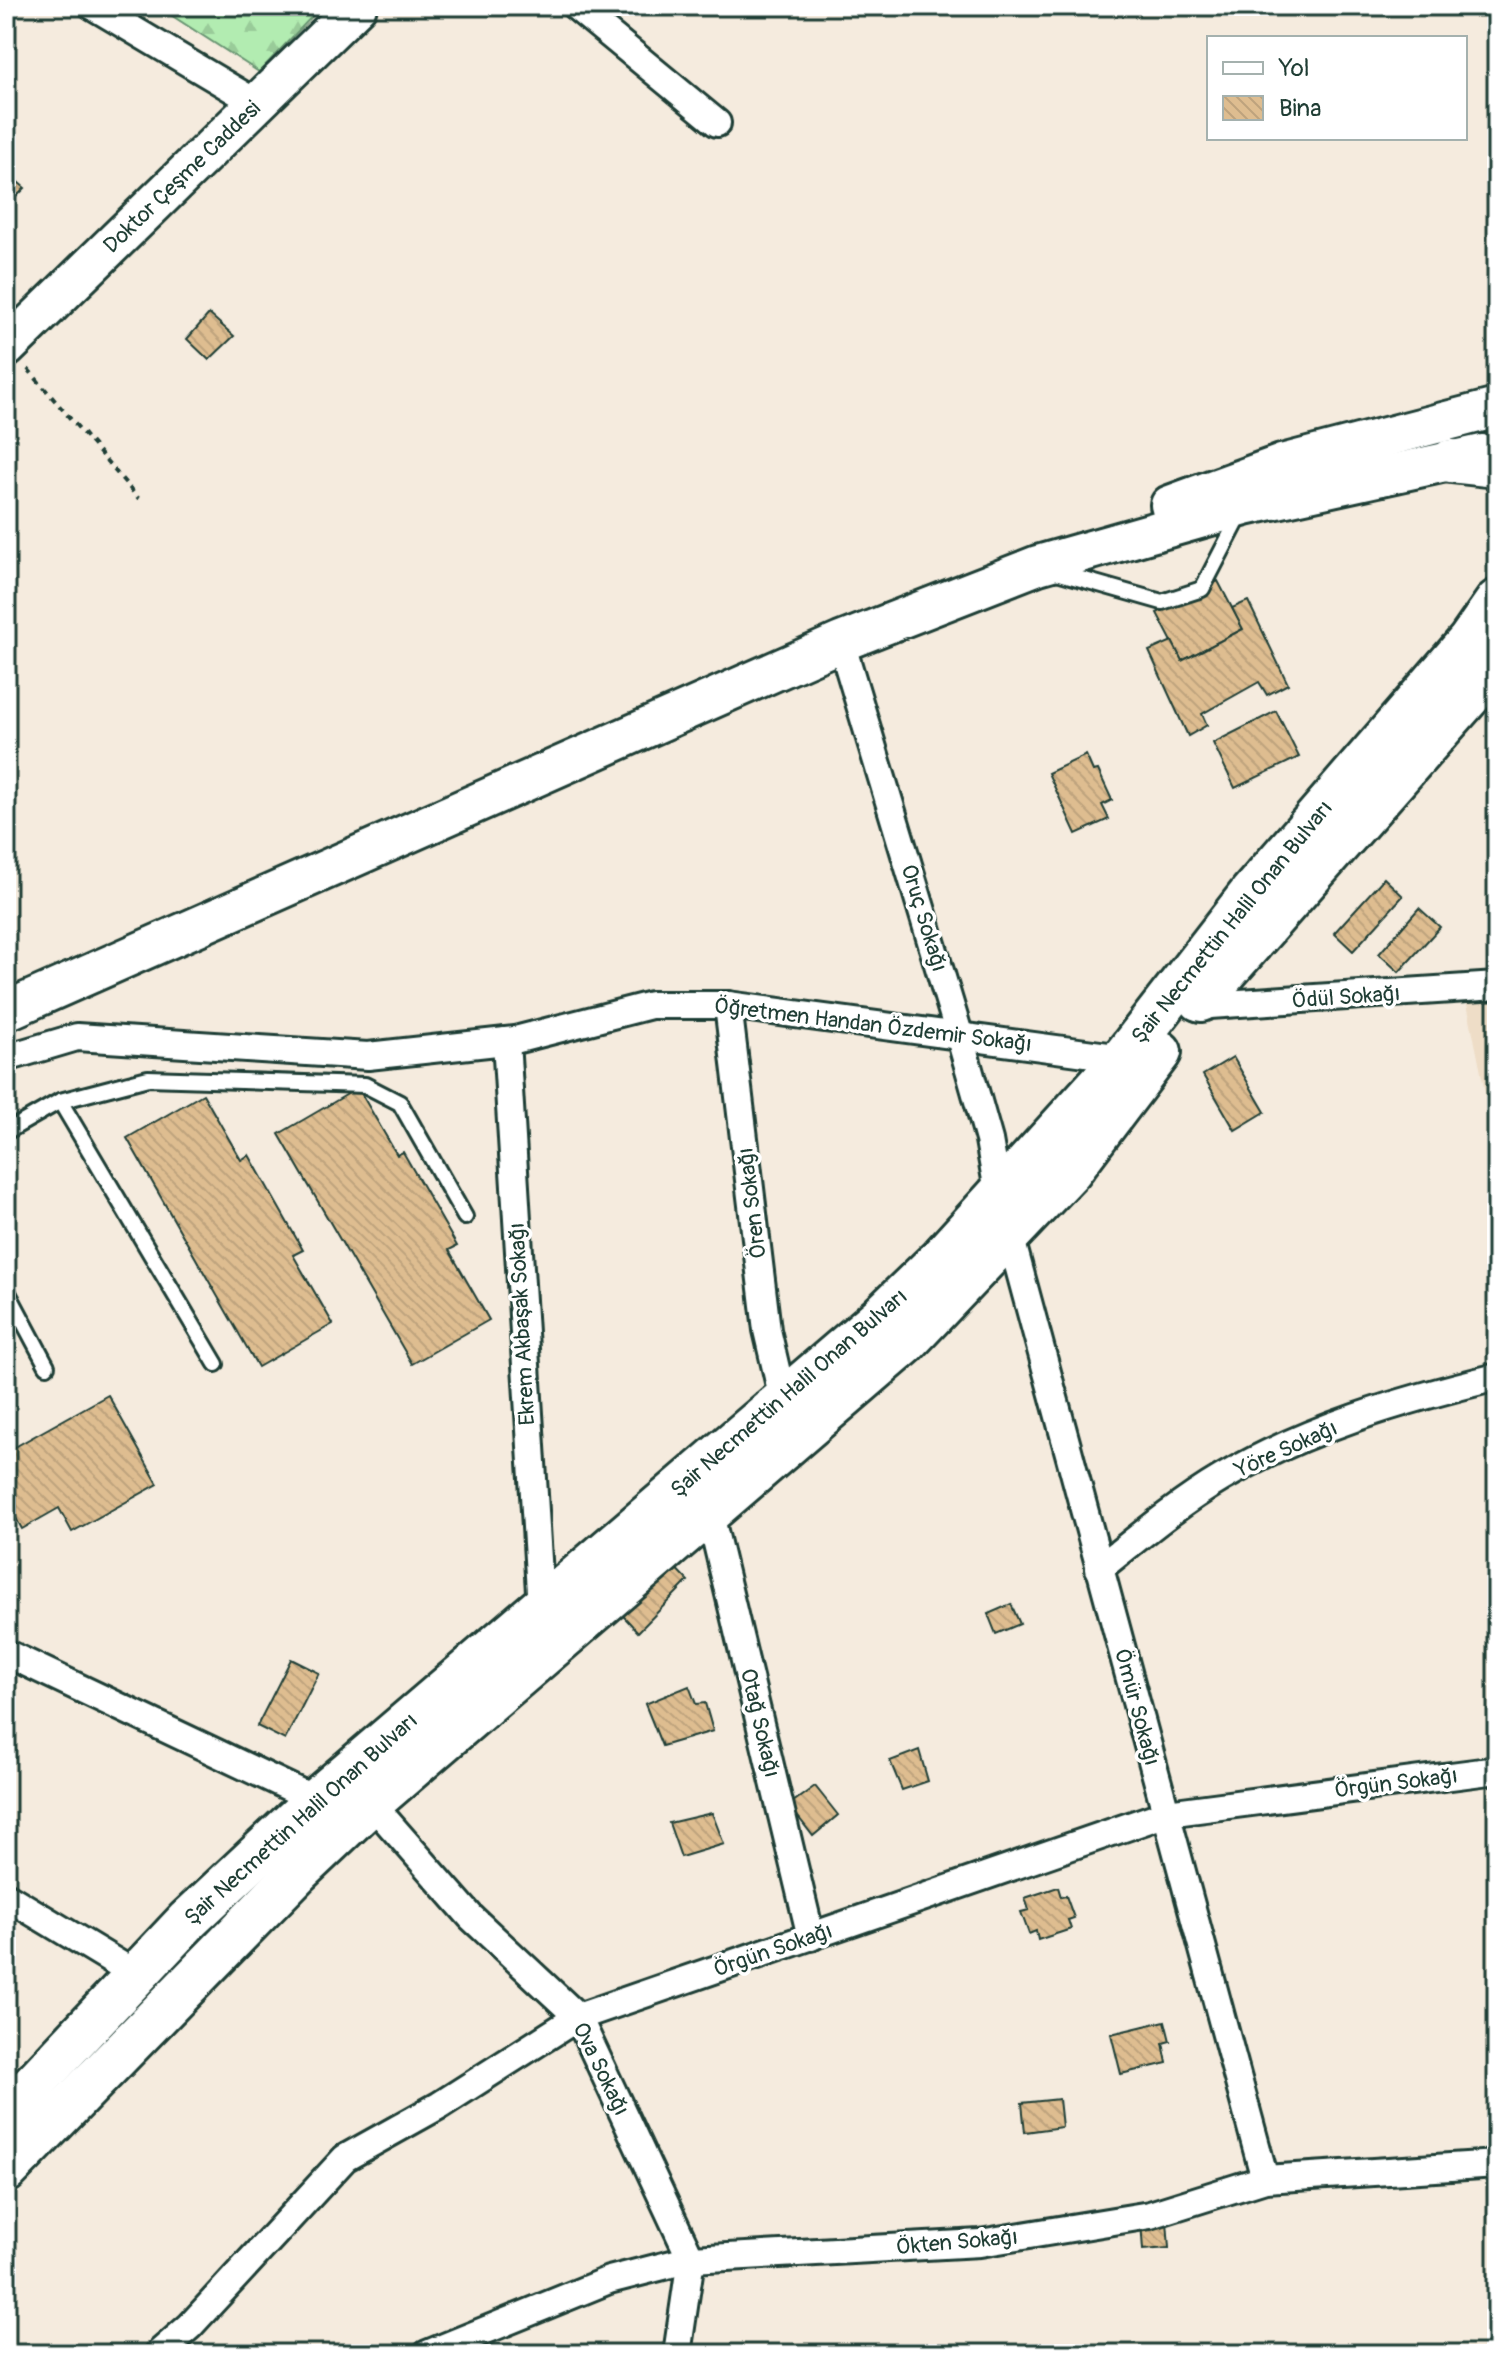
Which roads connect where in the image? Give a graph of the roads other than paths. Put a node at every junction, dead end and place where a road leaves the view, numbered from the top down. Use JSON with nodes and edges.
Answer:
{"nodes":[{"id":1,"x":93,"y":6,"type":"edge"},
{"id":2,"x":357,"y":6,"type":"edge"},
{"id":3,"x":575,"y":6,"type":"edge"},
{"id":4,"x":258,"y":104,"type":"junction"},
{"id":5,"x":717,"y":123,"type":"dead end"},
{"id":6,"x":7,"y":347,"type":"edge"},
{"id":7,"x":1497,"y":408,"type":"edge"},
{"id":8,"x":1497,"y":452,"type":"edge"},
{"id":9,"x":1451,"y":461,"type":"junction"},
{"id":10,"x":1497,"y":466,"type":"edge"},
{"id":11,"x":1245,"y":506,"type":"junction"},
{"id":12,"x":1038,"y":565,"type":"junction"},
{"id":13,"x":1497,"y":601,"type":"edge"},
{"id":14,"x":841,"y":642,"type":"junction"},
{"id":15,"x":1497,"y":665,"type":"edge"},
{"id":16,"x":1497,"y":986,"type":"edge"},
{"id":17,"x":728,"y":1005,"type":"junction"},
{"id":18,"x":1195,"y":1006,"type":"junction"},
{"id":19,"x":6,"y":1011,"type":"edge"},
{"id":20,"x":959,"y":1034,"type":"junction"},
{"id":21,"x":506,"y":1041,"type":"junction"},
{"id":22,"x":6,"y":1058,"type":"edge"},
{"id":23,"x":1123,"y":1058,"type":"junction"},
{"id":24,"x":60,"y":1101,"type":"junction"},
{"id":25,"x":6,"y":1132,"type":"edge"},
{"id":26,"x":1004,"y":1216,"type":"junction"},
{"id":27,"x":465,"y":1217,"type":"dead end"},
{"id":28,"x":6,"y":1289,"type":"edge"},
{"id":29,"x":216,"y":1364,"type":"dead end"},
{"id":30,"x":47,"y":1366,"type":"dead end"},
{"id":31,"x":1497,"y":1377,"type":"edge"},
{"id":32,"x":783,"y":1399,"type":"junction"},
{"id":33,"x":709,"y":1510,"type":"junction"},
{"id":34,"x":1099,"y":1569,"type":"junction"},
{"id":35,"x":541,"y":1608,"type":"junction"},
{"id":36,"x":6,"y":1653,"type":"edge"},
{"id":37,"x":1497,"y":1770,"type":"edge"},
{"id":38,"x":316,"y":1800,"type":"junction"},
{"id":39,"x":371,"y":1803,"type":"junction"},
{"id":40,"x":1167,"y":1813,"type":"junction"},
{"id":41,"x":6,"y":1896,"type":"edge"},
{"id":42,"x":811,"y":1937,"type":"junction"},
{"id":43,"x":137,"y":1975,"type":"junction"},
{"id":44,"x":578,"y":2017,"type":"junction"},
{"id":45,"x":6,"y":2113,"type":"edge"},
{"id":46,"x":1497,"y":2164,"type":"edge"},
{"id":47,"x":6,"y":2171,"type":"edge"},
{"id":48,"x":1265,"y":2179,"type":"junction"},
{"id":49,"x":691,"y":2259,"type":"junction"},
{"id":50,"x":158,"y":2354,"type":"edge"},
{"id":51,"x":427,"y":2354,"type":"edge"},
{"id":52,"x":677,"y":2354,"type":"edge"}],
"edges":[{"from":1,"to":4,"type":"street"},
{"from":2,"to":4,"type":"main road","name":"Doktor Çeşme Caddesi"},
{"from":3,"to":5,"type":"street"},
{"from":4,"to":6,"type":"main road","name":"Doktor Çeşme Caddesi"},
{"from":7,"to":12,"type":"main road"},
{"from":8,"to":9,"type":"main road"},
{"from":9,"to":10,"type":"main road"},
{"from":9,"to":11,"type":"main road"},
{"from":11,"to":12,"type":"main road"},
{"from":11,"to":12,"type":"lane"},
{"from":12,"to":14,"type":"main road"},
{"from":13,"to":23,"type":"main road","name":"Şair Necmettin Halil Onan Bulvarı"},
{"from":14,"to":19,"type":"main road"},
{"from":14,"to":20,"type":"street","name":"Oruç Sokağı"},
{"from":15,"to":18,"type":"main road","name":"Şair Necmettin Halil Onan Bulvarı"},
{"from":16,"to":18,"type":"street","name":"Ödül Sokağı"},
{"from":17,"to":20,"type":"street","name":"Öğretmen Handan Özdemir Sokağı"},
{"from":17,"to":21,"type":"street","name":"Öğretmen Handan Özdemir Sokağı"},
{"from":17,"to":32,"type":"street","name":"Ören Sokağı"},
{"from":18,"to":26,"type":"main road","name":"Şair Necmettin Halil Onan Bulvarı"},
{"from":20,"to":23,"type":"street","name":"Öğretmen Handan Özdemir Sokağı"},
{"from":20,"to":26,"type":"street","name":"Oruç Sokağı"},
{"from":21,"to":22,"type":"street","name":"Öğretmen Handan Özdemir Sokağı"},
{"from":21,"to":35,"type":"street","name":"Ekrem Akbaşak Sokağı"},
{"from":23,"to":26,"type":"main road","name":"Şair Necmettin Halil Onan Bulvarı"},
{"from":24,"to":25,"type":"lane"},
{"from":24,"to":27,"type":"lane"},
{"from":24,"to":29,"type":"lane"},
{"from":26,"to":32,"type":"main road","name":"Şair Necmettin Halil Onan Bulvarı"},
{"from":26,"to":33,"type":"main road","name":"Şair Necmettin Halil Onan Bulvarı"},
{"from":26,"to":34,"type":"street","name":"Ömür Sokağı"},
{"from":28,"to":30,"type":"lane"},
{"from":31,"to":34,"type":"street","name":"Yöre Sokağı"},
{"from":32,"to":35,"type":"main road","name":"Şair Necmettin Halil Onan Bulvarı"},
{"from":33,"to":39,"type":"main road","name":"Şair Necmettin Halil Onan Bulvarı"},
{"from":33,"to":42,"type":"street","name":"Otağ Sokağı"},
{"from":34,"to":40,"type":"street","name":"Ömür Sokağı"},
{"from":35,"to":38,"type":"main road","name":"Şair Necmettin Halil Onan Bulvarı"},
{"from":36,"to":38,"type":"street"},
{"from":37,"to":40,"type":"street","name":"Örgün Sokağı"},
{"from":38,"to":43,"type":"main road","name":"Şair Necmettin Halil Onan Bulvarı"},
{"from":39,"to":44,"type":"street","name":"Ova Sokağı"},
{"from":39,"to":47,"type":"main road","name":"Şair Necmettin Halil Onan Bulvarı"},
{"from":40,"to":42,"type":"street","name":"Örgün Sokağı"},
{"from":40,"to":48,"type":"street","name":"Ömür Sokağı"},
{"from":41,"to":43,"type":"street"},
{"from":42,"to":44,"type":"street","name":"Örgün Sokağı"},
{"from":43,"to":45,"type":"main road","name":"Şair Necmettin Halil Onan Bulvarı"},
{"from":44,"to":49,"type":"street","name":"Ova Sokağı"},
{"from":44,"to":50,"type":"street","name":"Örgün Sokağı"},
{"from":46,"to":48,"type":"street","name":"Ökten Sokağı"},
{"from":48,"to":49,"type":"street","name":"Ökten Sokağı"},
{"from":49,"to":51,"type":"street","name":"Ökten Sokağı"},
{"from":49,"to":52,"type":"street"}]}
